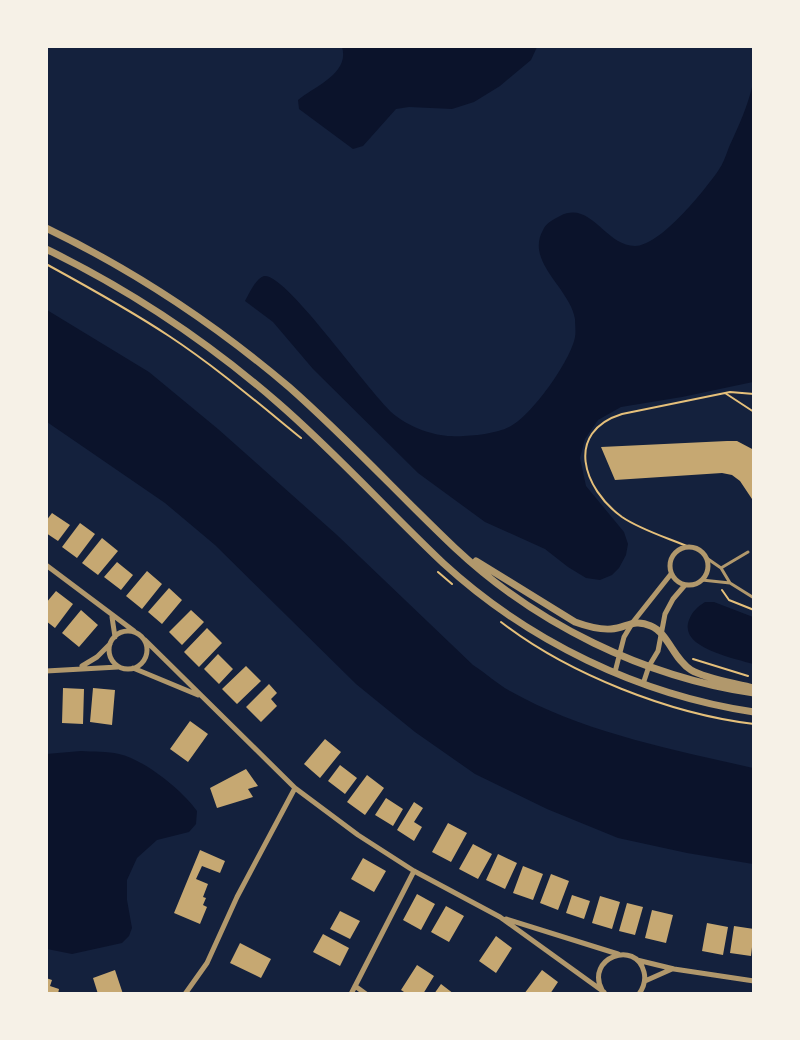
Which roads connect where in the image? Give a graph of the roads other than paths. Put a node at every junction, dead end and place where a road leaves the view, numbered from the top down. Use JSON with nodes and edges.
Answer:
{"nodes":[{"id":1,"x":46,"y":228,"type":"edge"},
{"id":2,"x":46,"y":249,"type":"edge"},
{"id":3,"x":456,"y":549,"type":"junction"},
{"id":4,"x":748,"y":552,"type":"dead end"},
{"id":5,"x":708,"y":560,"type":"junction"},
{"id":6,"x":46,"y":565,"type":"edge"},
{"id":7,"x":721,"y":568,"type":"junction"},
{"id":8,"x":671,"y":574,"type":"junction"},
{"id":9,"x":702,"y":580,"type":"junction"},
{"id":10,"x":730,"y":583,"type":"junction"},
{"id":11,"x":685,"y":585,"type":"junction"},
{"id":12,"x":753,"y":598,"type":"edge"},
{"id":13,"x":112,"y":617,"type":"junction"},
{"id":14,"x":633,"y":622,"type":"junction"},
{"id":15,"x":134,"y":632,"type":"junction"},
{"id":16,"x":662,"y":634,"type":"junction"},
{"id":17,"x":113,"y":640,"type":"junction"},
{"id":18,"x":145,"y":640,"type":"junction"},
{"id":19,"x":620,"y":654,"type":"junction"},
{"id":20,"x":649,"y":666,"type":"junction"},
{"id":21,"x":119,"y":667,"type":"junction"},
{"id":22,"x":81,"y":668,"type":"junction"},
{"id":23,"x":133,"y":668,"type":"junction"},
{"id":24,"x":46,"y":671,"type":"edge"},
{"id":25,"x":615,"y":672,"type":"junction"},
{"id":26,"x":643,"y":684,"type":"junction"},
{"id":27,"x":753,"y":688,"type":"edge"},
{"id":28,"x":753,"y":693,"type":"edge"},
{"id":29,"x":202,"y":697,"type":"junction"},
{"id":30,"x":753,"y":712,"type":"edge"},
{"id":31,"x":295,"y":788,"type":"junction"},
{"id":32,"x":414,"y":871,"type":"junction"},
{"id":33,"x":500,"y":917,"type":"junction"},
{"id":34,"x":618,"y":954,"type":"junction"},
{"id":35,"x":637,"y":960,"type":"junction"},
{"id":36,"x":674,"y":969,"type":"junction"},
{"id":37,"x":645,"y":981,"type":"junction"},
{"id":38,"x":753,"y":981,"type":"edge"},
{"id":39,"x":356,"y":986,"type":"junction"},
{"id":40,"x":185,"y":993,"type":"edge"},
{"id":41,"x":351,"y":993,"type":"edge"},
{"id":42,"x":366,"y":993,"type":"edge"},
{"id":43,"x":604,"y":993,"type":"edge"},
{"id":44,"x":640,"y":993,"type":"edge"}],
"edges":[{"from":1,"to":3,"type":"street"},
{"from":2,"to":25,"type":"street"},
{"from":3,"to":14,"type":"street"},
{"from":3,"to":19,"type":"street"},
{"from":4,"to":7,"type":"lane"},
{"from":5,"to":7,"type":"lane"},
{"from":5,"to":8,"type":"street"},
{"from":5,"to":9,"type":"street"},
{"from":6,"to":13,"type":"street"},
{"from":7,"to":10,"type":"lane"},
{"from":8,"to":11,"type":"street"},
{"from":8,"to":14,"type":"street"},
{"from":9,"to":10,"type":"lane"},
{"from":9,"to":11,"type":"street"},
{"from":10,"to":12,"type":"lane"},
{"from":11,"to":16,"type":"street"},
{"from":13,"to":15,"type":"street"},
{"from":13,"to":17,"type":"street"},
{"from":14,"to":16,"type":"street"},
{"from":14,"to":19,"type":"street"},
{"from":15,"to":17,"type":"street"},
{"from":15,"to":18,"type":"street"},
{"from":16,"to":20,"type":"street"},
{"from":16,"to":27,"type":"street"},
{"from":17,"to":21,"type":"street"},
{"from":17,"to":22,"type":"street"},
{"from":18,"to":23,"type":"street"},
{"from":18,"to":29,"type":"street"},
{"from":19,"to":20,"type":"street"},
{"from":19,"to":25,"type":"street"},
{"from":20,"to":26,"type":"street"},
{"from":20,"to":28,"type":"street"},
{"from":21,"to":22,"type":"street"},
{"from":21,"to":23,"type":"street"},
{"from":22,"to":24,"type":"street"},
{"from":23,"to":29,"type":"street"},
{"from":25,"to":26,"type":"street"},
{"from":26,"to":30,"type":"street"},
{"from":29,"to":31,"type":"street"},
{"from":31,"to":32,"type":"street"},
{"from":31,"to":40,"type":"street"},
{"from":32,"to":33,"type":"street"},
{"from":32,"to":39,"type":"street"},
{"from":33,"to":34,"type":"street"},
{"from":33,"to":43,"type":"street"},
{"from":34,"to":35,"type":"street"},
{"from":34,"to":43,"type":"street"},
{"from":35,"to":36,"type":"street"},
{"from":35,"to":37,"type":"street"},
{"from":36,"to":37,"type":"street"},
{"from":36,"to":38,"type":"street"},
{"from":37,"to":44,"type":"street"},
{"from":39,"to":41,"type":"street"},
{"from":39,"to":42,"type":"street"}]}
